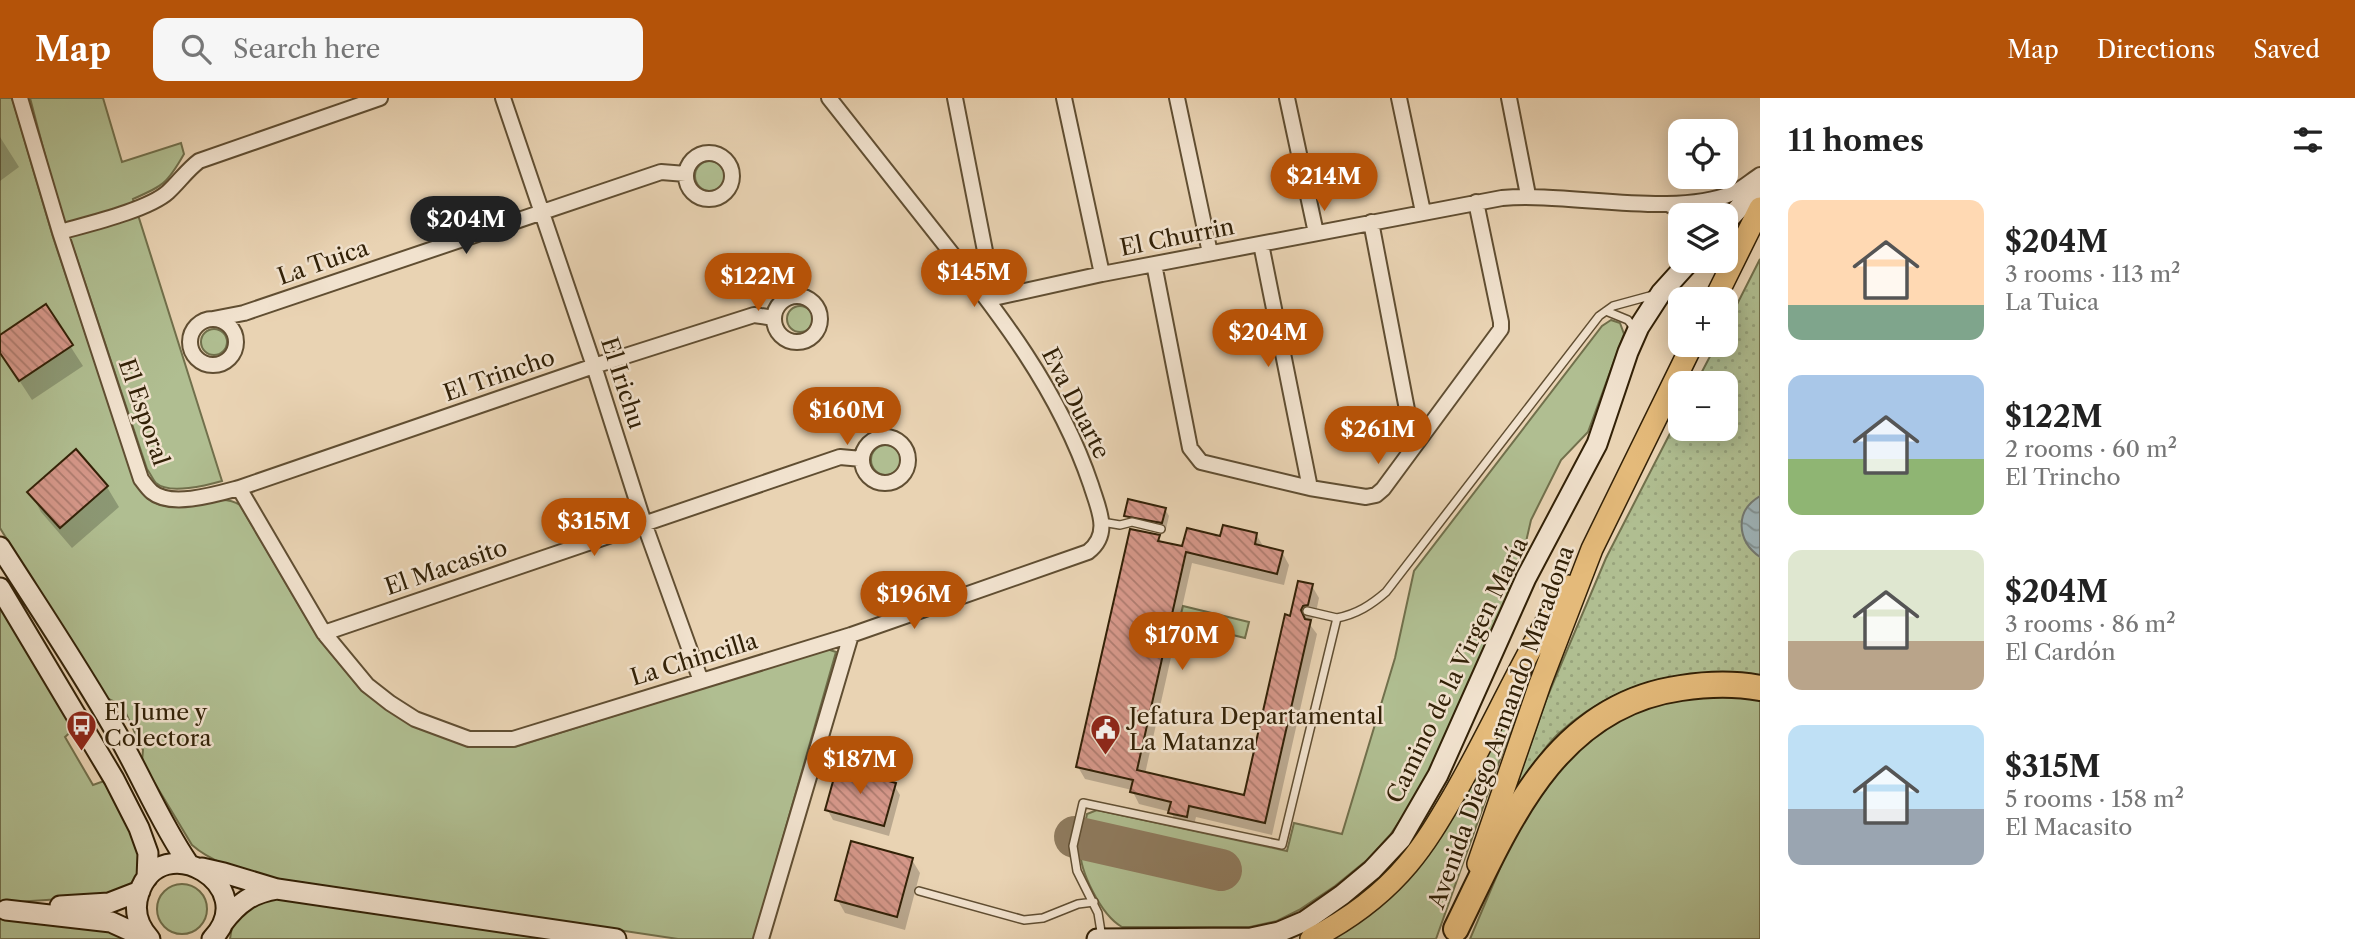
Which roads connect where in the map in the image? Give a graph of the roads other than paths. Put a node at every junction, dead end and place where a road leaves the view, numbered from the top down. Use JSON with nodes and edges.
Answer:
{"nodes":[{"id":1,"x":20,"y":98,"type":"edge"},
{"id":2,"x":380,"y":98,"type":"edge"},
{"id":3,"x":503,"y":98,"type":"edge"},
{"id":4,"x":829,"y":98,"type":"edge"},
{"id":5,"x":955,"y":98,"type":"edge"},
{"id":6,"x":1063,"y":98,"type":"edge"},
{"id":7,"x":1177,"y":98,"type":"edge"},
{"id":8,"x":1287,"y":98,"type":"edge"},
{"id":9,"x":1399,"y":98,"type":"edge"},
{"id":10,"x":1509,"y":98,"type":"edge"},
{"id":11,"x":687,"y":174,"type":"dead end"},
{"id":12,"x":1760,"y":176,"type":"edge"},
{"id":13,"x":1760,"y":185,"type":"edge"},
{"id":14,"x":1528,"y":195,"type":"junction"},
{"id":15,"x":1476,"y":202,"type":"junction"},
{"id":16,"x":1665,"y":204,"type":"junction"},
{"id":17,"x":1668,"y":205,"type":"edge"},
{"id":18,"x":1760,"y":208,"type":"edge"},
{"id":19,"x":1738,"y":209,"type":"edge"},
{"id":20,"x":542,"y":211,"type":"junction"},
{"id":21,"x":1423,"y":212,"type":"junction"},
{"id":22,"x":1371,"y":222,"type":"junction"},
{"id":23,"x":60,"y":232,"type":"junction"},
{"id":24,"x":1316,"y":233,"type":"junction"},
{"id":25,"x":1261,"y":244,"type":"junction"},
{"id":26,"x":1210,"y":253,"type":"junction"},
{"id":27,"x":1154,"y":264,"type":"junction"},
{"id":28,"x":1679,"y":273,"type":"edge"},
{"id":29,"x":1102,"y":274,"type":"junction"},
{"id":30,"x":979,"y":287,"type":"junction"},
{"id":31,"x":1721,"y":287,"type":"edge"},
{"id":32,"x":1661,"y":293,"type":"junction"},
{"id":33,"x":989,"y":299,"type":"junction"},
{"id":34,"x":1606,"y":311,"type":"junction"},
{"id":35,"x":244,"y":313,"type":"junction"},
{"id":36,"x":774,"y":318,"type":"dead end"},
{"id":37,"x":213,"y":319,"type":"junction"},
{"id":38,"x":1637,"y":332,"type":"junction"},
{"id":39,"x":236,"y":335,"type":"junction"},
{"id":40,"x":1686,"y":357,"type":"edge"},
{"id":41,"x":594,"y":366,"type":"junction"},
{"id":42,"x":1414,"y":446,"type":"junction"},
{"id":43,"x":862,"y":459,"type":"dead end"},
{"id":44,"x":239,"y":488,"type":"junction"},
{"id":45,"x":1310,"y":488,"type":"junction"},
{"id":46,"x":1102,"y":522,"type":"junction"},
{"id":47,"x":644,"y":523,"type":"junction"},
{"id":48,"x":1161,"y":529,"type":"dead end"},
{"id":49,"x":1100,"y":540,"type":"joint"},
{"id":50,"x":0,"y":547,"type":"edge"},
{"id":51,"x":1592,"y":549,"type":"junction"},
{"id":52,"x":0,"y":588,"type":"edge"},
{"id":53,"x":1307,"y":611,"type":"dead end"},
{"id":54,"x":1337,"y":618,"type":"junction"},
{"id":55,"x":324,"y":633,"type":"junction"},
{"id":56,"x":851,"y":635,"type":"junction"},
{"id":57,"x":701,"y":681,"type":"junction"},
{"id":58,"x":1760,"y":688,"type":"edge"},
{"id":59,"x":195,"y":866,"type":"junction"},
{"id":60,"x":144,"y":884,"type":"junction"},
{"id":61,"x":277,"y":889,"type":"junction"},
{"id":62,"x":919,"y":891,"type":"dead end"},
{"id":63,"x":1094,"y":902,"type":"junction"},
{"id":64,"x":3,"y":910,"type":"edge"},
{"id":65,"x":217,"y":934,"type":"edge"},
{"id":66,"x":1455,"y":934,"type":"edge"},
{"id":67,"x":149,"y":939,"type":"edge"},
{"id":68,"x":617,"y":939,"type":"edge"},
{"id":69,"x":761,"y":939,"type":"edge"},
{"id":70,"x":1099,"y":939,"type":"edge"},
{"id":71,"x":1311,"y":939,"type":"edge"}],
"edges":[{"from":1,"to":23,"type":"street","name":"El Esporal"},
{"from":2,"to":23,"type":"street"},
{"from":3,"to":20,"type":"street","name":"El Irichu"},
{"from":4,"to":30,"type":"street","name":"Eva Duarte"},
{"from":5,"to":30,"type":"street"},
{"from":6,"to":29,"type":"street"},
{"from":7,"to":26,"type":"street"},
{"from":8,"to":24,"type":"street"},
{"from":9,"to":21,"type":"street"},
{"from":10,"to":14,"type":"street"},
{"from":11,"to":20,"type":"street","name":"La Tuica"},
{"from":12,"to":16,"type":"street","name":"El Churrin"},
{"from":13,"to":19,"type":"street"},
{"from":14,"to":15,"type":"street","name":"El Churrin"},
{"from":14,"to":16,"type":"street","name":"El Churrin"},
{"from":15,"to":21,"type":"street","name":"El Churrin"},
{"from":15,"to":42,"type":"street"},
{"from":16,"to":17,"type":"street","name":"El Churrin"},
{"from":18,"to":31,"type":"main road"},
{"from":20,"to":35,"type":"street","name":"La Tuica"},
{"from":20,"to":41,"type":"street","name":"El Irichu"},
{"from":21,"to":22,"type":"street","name":"El Churrin"},
{"from":22,"to":24,"type":"street","name":"El Churrin"},
{"from":22,"to":42,"type":"street"},
{"from":23,"to":44,"type":"street","name":"El Esporal"},
{"from":24,"to":25,"type":"street","name":"El Churrin"},
{"from":25,"to":26,"type":"street","name":"El Churrin"},
{"from":25,"to":45,"type":"street"},
{"from":26,"to":27,"type":"street","name":"El Churrin"},
{"from":27,"to":29,"type":"street","name":"El Churrin"},
{"from":27,"to":45,"type":"street"},
{"from":28,"to":32,"type":"street","name":"Camino de la Virgen María"},
{"from":29,"to":33,"type":"street","name":"El Churrin"},
{"from":30,"to":33,"type":"street","name":"Eva Duarte"},
{"from":32,"to":34,"type":"lane"},
{"from":32,"to":38,"type":"street","name":"Camino de la Virgen María"},
{"from":33,"to":46,"type":"street","name":"Eva Duarte"},
{"from":34,"to":38,"type":"lane"},
{"from":34,"to":54,"type":"lane"},
{"from":35,"to":37,"type":"street","name":"La Tuica"},
{"from":35,"to":39,"type":"street"},
{"from":36,"to":41,"type":"street","name":"El Trincho"},
{"from":37,"to":39,"type":"street"},
{"from":37,"to":39,"type":"street"},
{"from":38,"to":70,"type":"street","name":"Camino de la Virgen María"},
{"from":40,"to":51,"type":"main road","name":"Avenida Diego Armando Maradona"},
{"from":41,"to":44,"type":"street","name":"El Trincho"},
{"from":41,"to":47,"type":"street","name":"El Irichu"},
{"from":42,"to":45,"type":"street"},
{"from":43,"to":47,"type":"street","name":"El Macasito"},
{"from":44,"to":55,"type":"street"},
{"from":46,"to":48,"type":"lane"},
{"from":46,"to":49,"type":"street","name":"Eva Duarte"},
{"from":47,"to":55,"type":"street","name":"El Macasito"},
{"from":47,"to":57,"type":"street","name":"El Irichu"},
{"from":49,"to":56,"type":"street","name":"La Chincilla"},
{"from":50,"to":59,"type":"street"},
{"from":51,"to":66,"type":"main road","name":"Avenida Diego Armando Maradona"},
{"from":51,"to":71,"type":"main road"},
{"from":52,"to":60,"type":"street"},
{"from":53,"to":54,"type":"lane"},
{"from":54,"to":63,"type":"lane"},
{"from":55,"to":57,"type":"street","name":"La Chincilla"},
{"from":56,"to":57,"type":"street","name":"La Chincilla"},
{"from":56,"to":69,"type":"street"},
{"from":58,"to":66,"type":"highway"},
{"from":59,"to":60,"type":"street"},
{"from":59,"to":61,"type":"street"},
{"from":59,"to":65,"type":"street"},
{"from":60,"to":64,"type":"street"},
{"from":60,"to":67,"type":"street"},
{"from":61,"to":65,"type":"street"},
{"from":61,"to":68,"type":"street"},
{"from":62,"to":63,"type":"lane"},
{"from":63,"to":70,"type":"lane"},
{"from":64,"to":67,"type":"street"}]}
